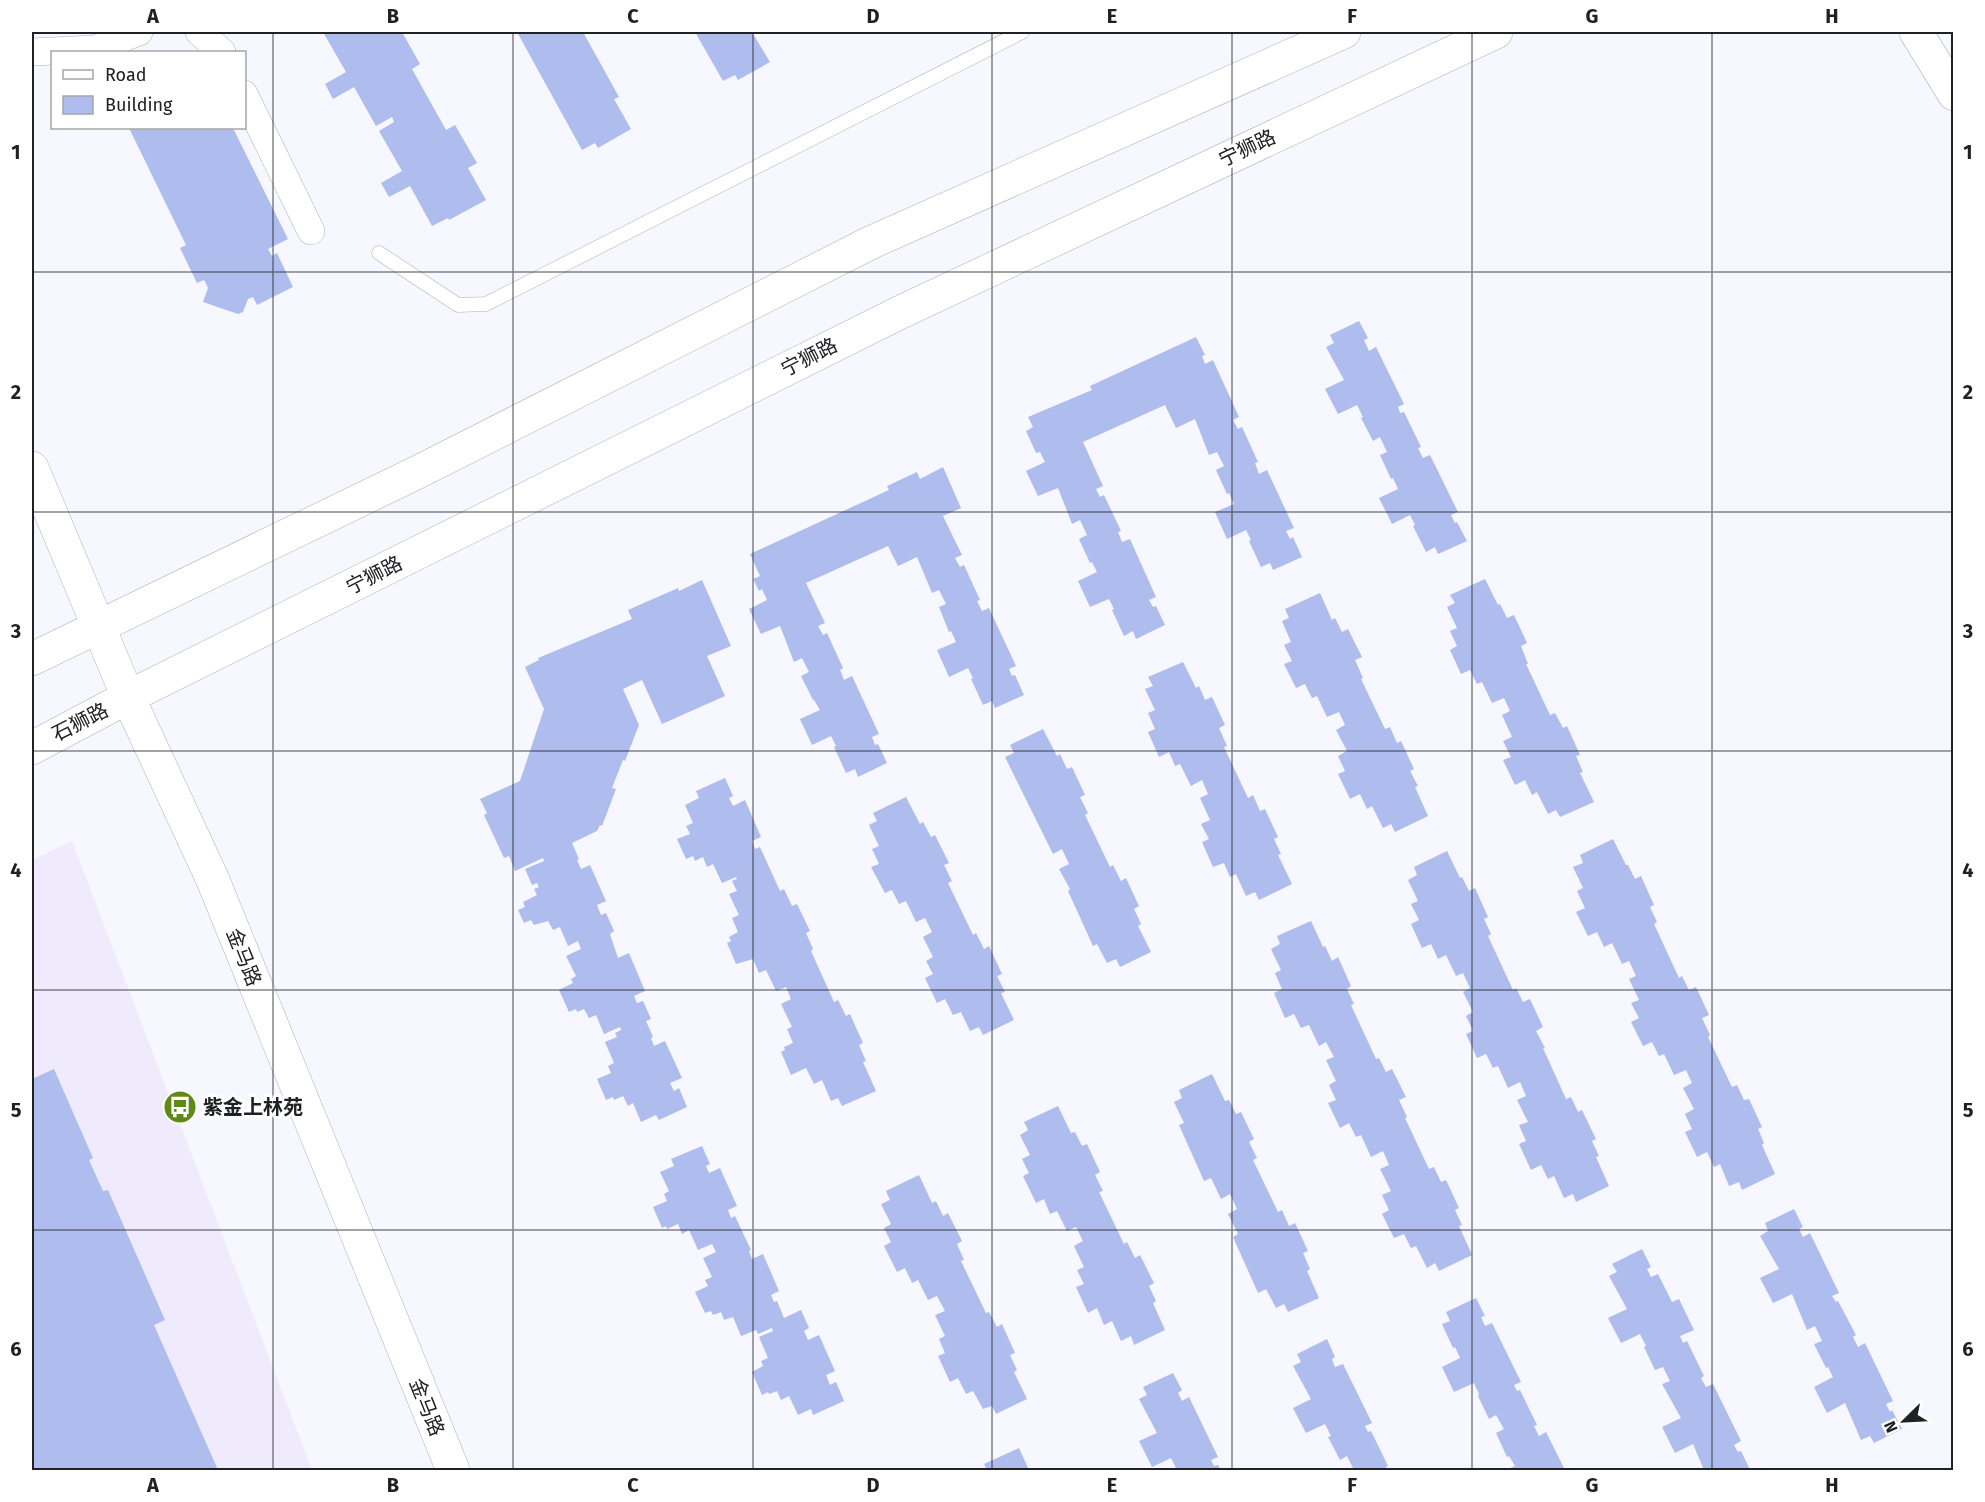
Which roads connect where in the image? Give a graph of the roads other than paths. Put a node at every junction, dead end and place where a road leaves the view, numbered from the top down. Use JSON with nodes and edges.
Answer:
{"nodes":[{"id":1,"x":138,"y":32,"type":"edge"},
{"id":2,"x":198,"y":32,"type":"edge"},
{"id":3,"x":1022,"y":32,"type":"edge"},
{"id":4,"x":1344,"y":32,"type":"edge"},
{"id":5,"x":1496,"y":32,"type":"edge"},
{"id":6,"x":1916,"y":32,"type":"edge"},
{"id":7,"x":51,"y":51,"type":"edge"},
{"id":8,"x":64,"y":51,"type":"edge"},
{"id":9,"x":221,"y":51,"type":"edge"},
{"id":10,"x":32,"y":52,"type":"edge"},
{"id":11,"x":1953,"y":94,"type":"edge"},
{"id":12,"x":246,"y":98,"type":"edge"},
{"id":13,"x":312,"y":231,"type":"dead end"},
{"id":14,"x":379,"y":253,"type":"dead end"},
{"id":15,"x":32,"y":468,"type":"edge"},
{"id":16,"x":99,"y":626,"type":"junction"},
{"id":17,"x":32,"y":659,"type":"edge"},
{"id":18,"x":128,"y":697,"type":"junction"},
{"id":19,"x":32,"y":748,"type":"edge"},
{"id":20,"x":449,"y":1460,"type":"edge"}],
"edges":[{"from":1,"to":8,"type":"street"},
{"from":2,"to":9,"type":"street"},
{"from":3,"to":14,"type":"lane"},
{"from":4,"to":16,"type":"main road"},
{"from":5,"to":18,"type":"main road","name":"宁狮路"},
{"from":6,"to":11,"type":"main road"},
{"from":7,"to":10,"type":"street"},
{"from":12,"to":13,"type":"street"},
{"from":15,"to":16,"type":"main road","name":"金马路"},
{"from":16,"to":17,"type":"main road"},
{"from":16,"to":18,"type":"main road","name":"金马路"},
{"from":18,"to":19,"type":"main road","name":"石狮路"},
{"from":18,"to":20,"type":"main road","name":"金马路"}]}
